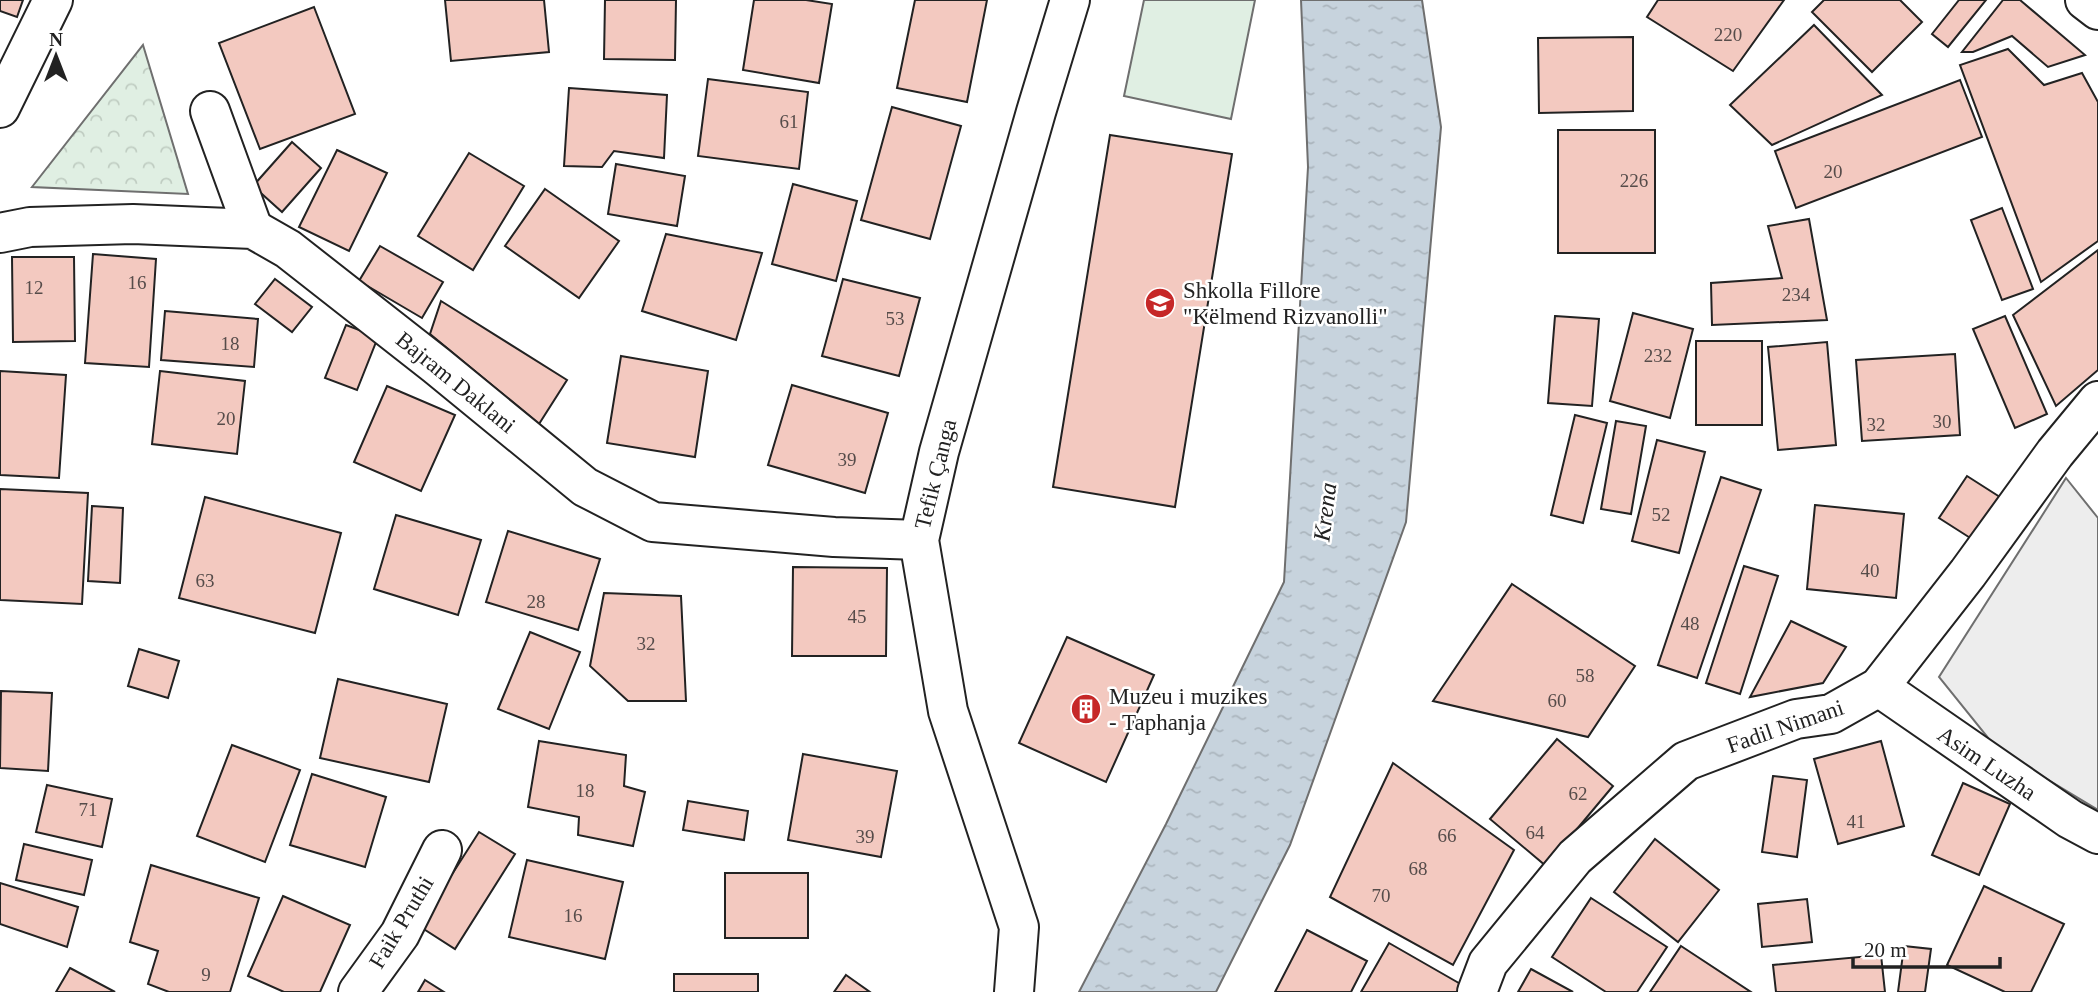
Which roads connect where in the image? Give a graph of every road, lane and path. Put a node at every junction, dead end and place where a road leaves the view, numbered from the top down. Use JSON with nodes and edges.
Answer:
{"nodes":[{"id":1,"x":53,"y":0,"type":"edge"},
{"id":2,"x":1070,"y":0,"type":"edge"},
{"id":3,"x":2085,"y":0,"type":"edge"},
{"id":4,"x":2098,"y":10,"type":"edge"},
{"id":5,"x":0,"y":108,"type":"edge"},
{"id":6,"x":210,"y":111,"type":"dead end"},
{"id":7,"x":253,"y":229,"type":"junction"},
{"id":8,"x":0,"y":233,"type":"edge"},
{"id":9,"x":2098,"y":401,"type":"edge"},
{"id":10,"x":919,"y":540,"type":"junction"},
{"id":11,"x":1879,"y":687,"type":"junction"},
{"id":12,"x":2098,"y":834,"type":"edge"},
{"id":13,"x":442,"y":850,"type":"dead end"},
{"id":14,"x":358,"y":992,"type":"edge"},
{"id":15,"x":1014,"y":992,"type":"edge"},
{"id":16,"x":1478,"y":992,"type":"edge"}],
"edges":[{"from":1,"to":5,"type":"street"},
{"from":2,"to":10,"type":"street","name":"Tefik Çanga"},
{"from":3,"to":4,"type":"street"},
{"from":6,"to":7,"type":"street"},
{"from":7,"to":8,"type":"street","name":"Bajram Daklani"},
{"from":7,"to":10,"type":"street","name":"Bajram Daklani"},
{"from":9,"to":11,"type":"street","name":"Fadil Nimani"},
{"from":10,"to":15,"type":"street","name":"Tefik Çanga"},
{"from":11,"to":12,"type":"street","name":"Asim Luzha"},
{"from":11,"to":16,"type":"street","name":"Fadil Nimani"},
{"from":13,"to":14,"type":"street","name":"Faik Pruthi"}]}
